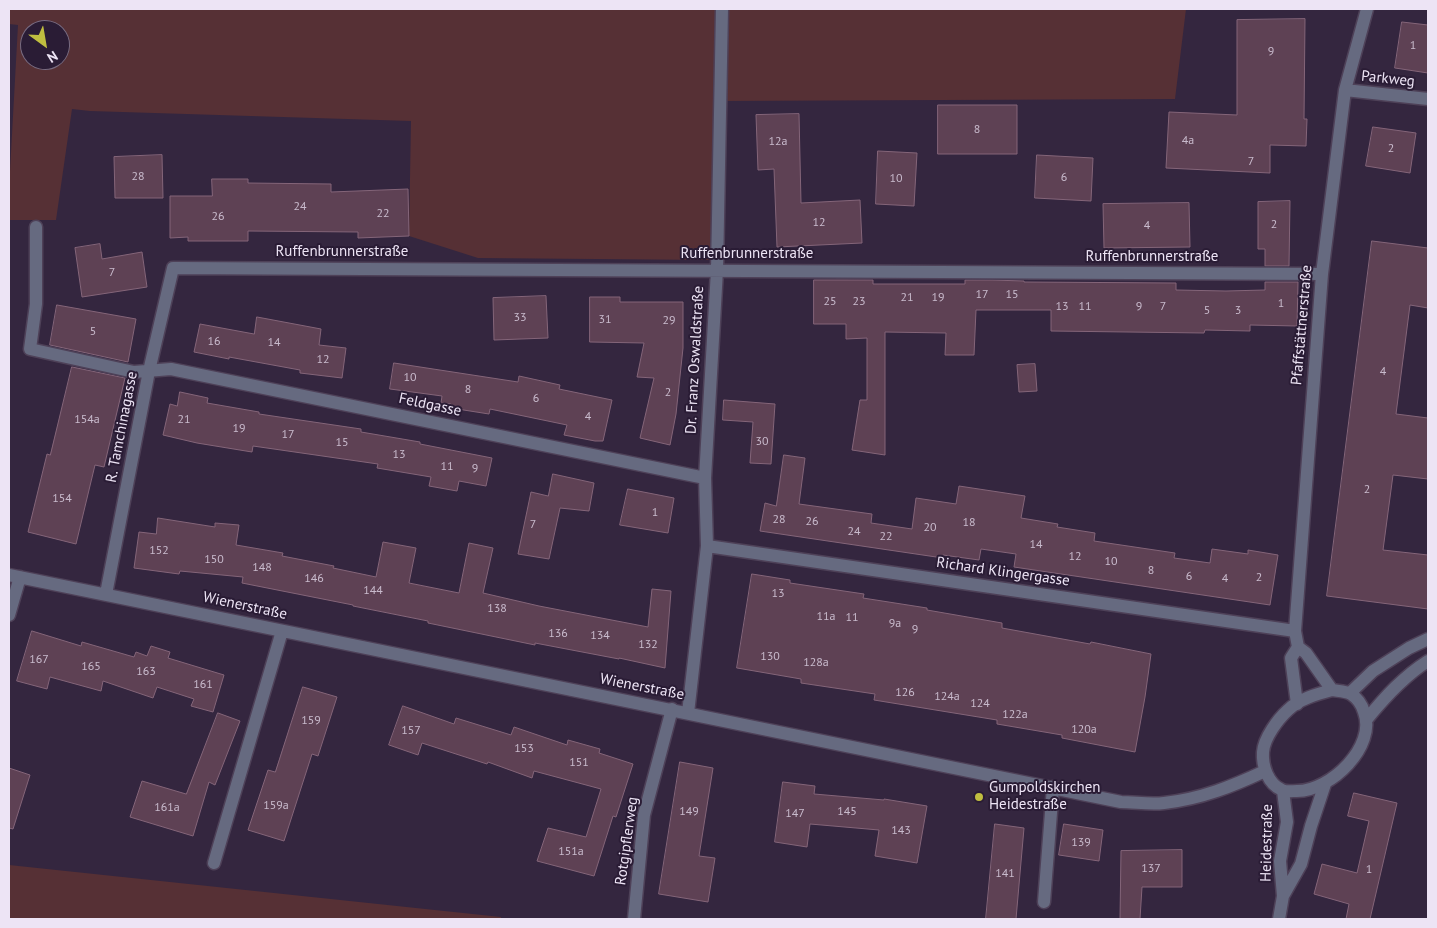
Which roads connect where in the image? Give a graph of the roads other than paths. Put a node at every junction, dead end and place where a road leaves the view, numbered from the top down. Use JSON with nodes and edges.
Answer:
{"nodes":[{"id":1,"x":722,"y":9,"type":"edge"},
{"id":2,"x":1367,"y":9,"type":"edge"},
{"id":3,"x":1345,"y":90,"type":"junction"},
{"id":4,"x":1428,"y":99,"type":"edge"},
{"id":5,"x":36,"y":227,"type":"dead end"},
{"id":6,"x":173,"y":268,"type":"joint"},
{"id":7,"x":717,"y":270,"type":"junction"},
{"id":8,"x":1322,"y":274,"type":"junction"},
{"id":9,"x":149,"y":371,"type":"junction"},
{"id":10,"x":705,"y":478,"type":"junction"},
{"id":11,"x":707,"y":546,"type":"junction"},
{"id":12,"x":14,"y":576,"type":"edge"},
{"id":13,"x":106,"y":594,"type":"junction"},
{"id":14,"x":9,"y":615,"type":"edge"},
{"id":15,"x":1295,"y":630,"type":"junction"},
{"id":16,"x":282,"y":631,"type":"junction"},
{"id":17,"x":1428,"y":639,"type":"edge"},
{"id":18,"x":1298,"y":647,"type":"junction"},
{"id":19,"x":1428,"y":661,"type":"edge"},
{"id":20,"x":1332,"y":690,"type":"junction"},
{"id":21,"x":1350,"y":693,"type":"junction"},
{"id":22,"x":1297,"y":704,"type":"junction"},
{"id":23,"x":672,"y":709,"type":"junction"},
{"id":24,"x":688,"y":713,"type":"junction"},
{"id":25,"x":1367,"y":719,"type":"junction"},
{"id":26,"x":1265,"y":771,"type":"junction"},
{"id":27,"x":1325,"y":784,"type":"junction"},
{"id":28,"x":1053,"y":788,"type":"junction"},
{"id":29,"x":1284,"y":791,"type":"junction"},
{"id":30,"x":214,"y":863,"type":"dead end"},
{"id":31,"x":1283,"y":896,"type":"junction"},
{"id":32,"x":1044,"y":902,"type":"dead end"},
{"id":33,"x":634,"y":919,"type":"edge"},
{"id":34,"x":1279,"y":919,"type":"edge"}],
"edges":[{"from":1,"to":7,"type":"street","name":"Dr. Franz Oswaldstraße"},
{"from":2,"to":3,"type":"street","name":"Pfaffstättnerstraße"},
{"from":3,"to":4,"type":"street","name":"Parkweg"},
{"from":3,"to":8,"type":"street","name":"Pfaffstättnerstraße"},
{"from":5,"to":9,"type":"street","name":"Feldgasse"},
{"from":6,"to":7,"type":"street","name":"Ruffenbrunnerstraße"},
{"from":6,"to":9,"type":"street","name":"R. Tamchinagasse"},
{"from":7,"to":8,"type":"street","name":"Ruffenbrunnerstraße"},
{"from":7,"to":10,"type":"street","name":"Dr. Franz Oswaldstraße"},
{"from":8,"to":15,"type":"street","name":"Pfaffstättnerstraße"},
{"from":9,"to":10,"type":"street","name":"Feldgasse"},
{"from":9,"to":13,"type":"street","name":"R. Tamchinagasse"},
{"from":10,"to":11,"type":"street","name":"Dr. Franz Oswaldstraße"},
{"from":11,"to":15,"type":"street","name":"Richard Klingergasse"},
{"from":11,"to":24,"type":"street","name":"Dr. Franz Oswaldstraße"},
{"from":12,"to":13,"type":"street","name":"Wienerstraße"},
{"from":12,"to":14,"type":"street"},
{"from":13,"to":16,"type":"street","name":"Wienerstraße"},
{"from":15,"to":18,"type":"street","name":"Pfaffstättnerstraße"},
{"from":16,"to":23,"type":"street","name":"Wienerstraße"},
{"from":16,"to":30,"type":"street"},
{"from":17,"to":21,"type":"street"},
{"from":18,"to":20,"type":"street"},
{"from":18,"to":22,"type":"street","name":"Pfaffstättnerstraße"},
{"from":19,"to":25,"type":"street"},
{"from":20,"to":21,"type":"street"},
{"from":20,"to":22,"type":"street"},
{"from":21,"to":25,"type":"street"},
{"from":22,"to":26,"type":"street"},
{"from":23,"to":24,"type":"street","name":"Wienerstraße"},
{"from":23,"to":33,"type":"street","name":"Rotgipflerweg"},
{"from":24,"to":28,"type":"street","name":"Wienerstraße"},
{"from":25,"to":27,"type":"street"},
{"from":26,"to":28,"type":"street","name":"Wienerstraße"},
{"from":26,"to":29,"type":"street"},
{"from":27,"to":29,"type":"street"},
{"from":27,"to":31,"type":"street","name":"Heidestraße"},
{"from":28,"to":32,"type":"street"},
{"from":29,"to":31,"type":"street","name":"Heidestraße"},
{"from":31,"to":34,"type":"street","name":"Heidestraße"}]}
